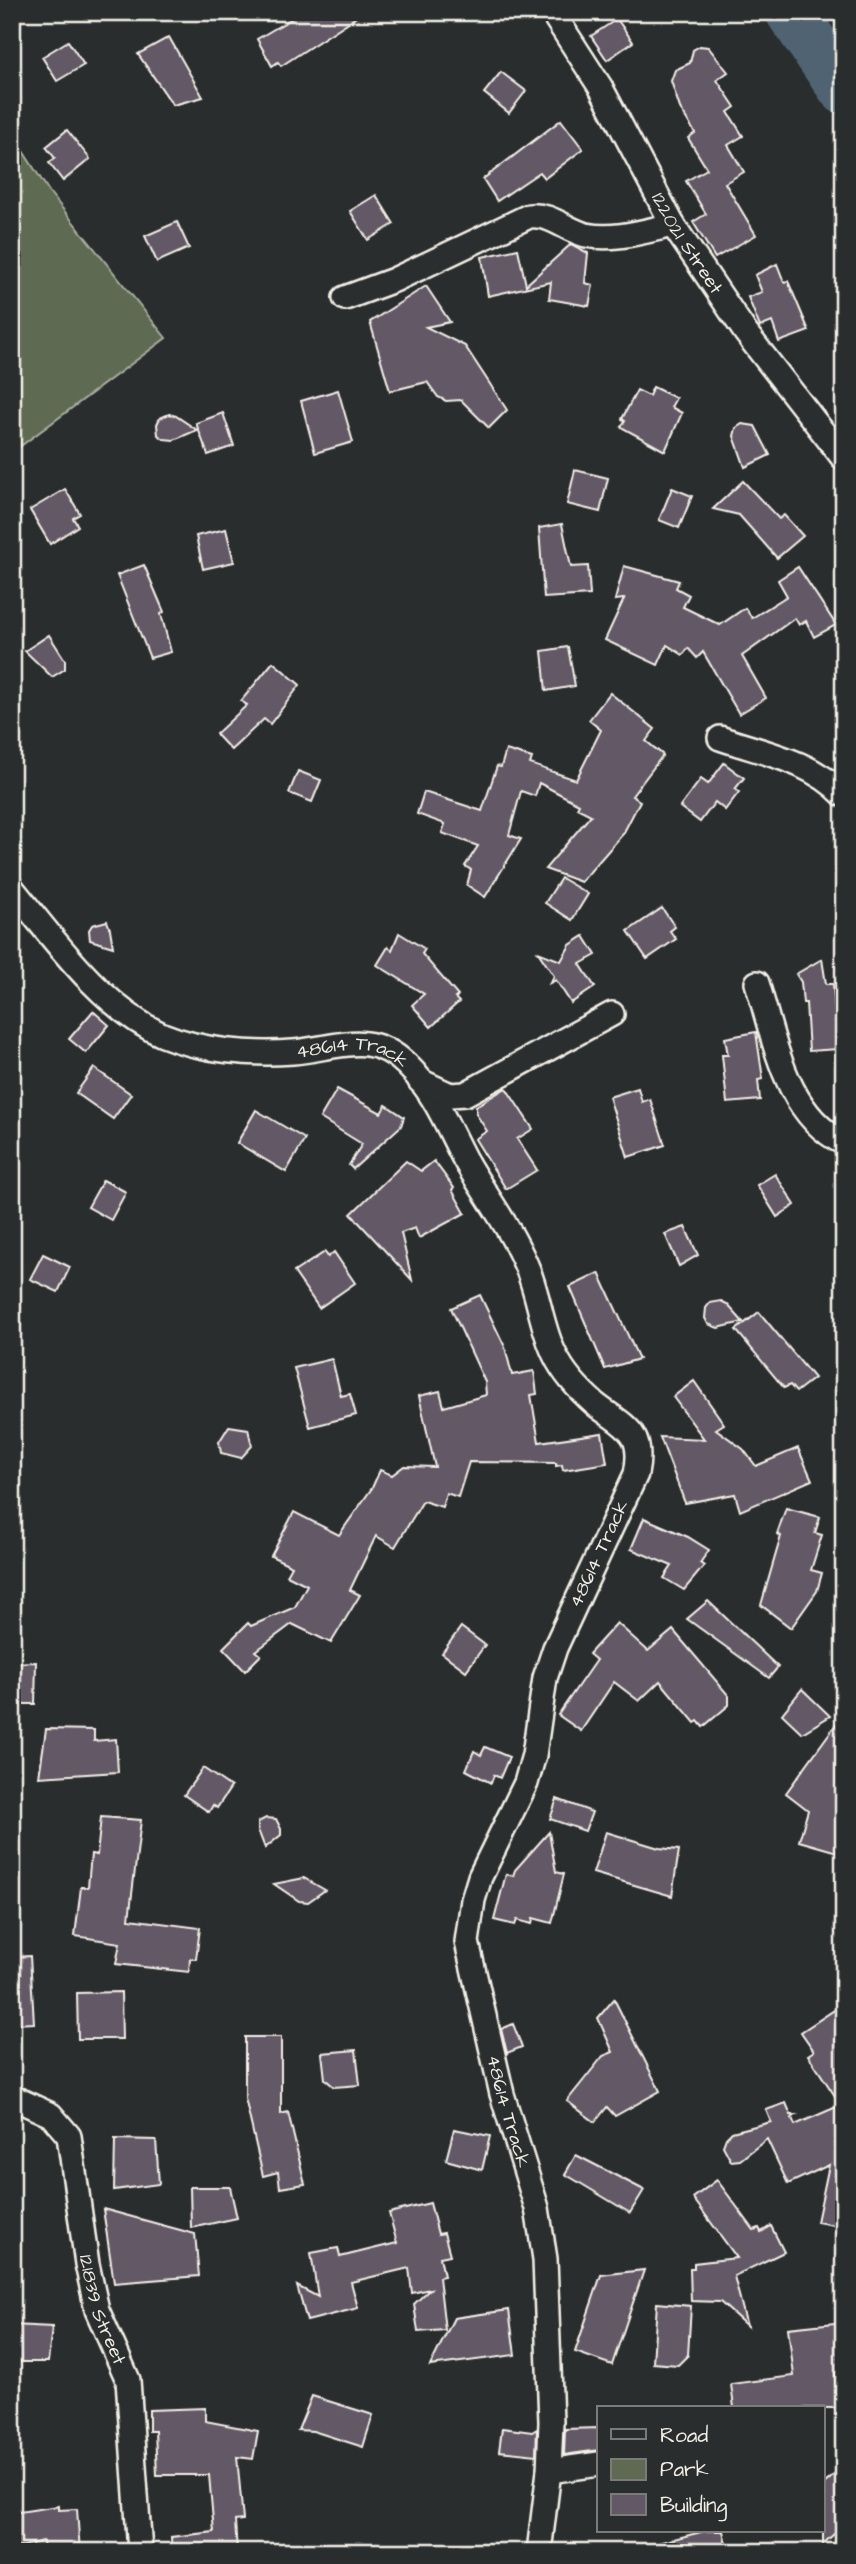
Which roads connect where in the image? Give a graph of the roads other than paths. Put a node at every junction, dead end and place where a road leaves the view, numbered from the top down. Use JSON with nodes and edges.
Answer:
{"nodes":[{"id":1,"x":552,"y":12,"type":"edge"},
{"id":2,"x":673,"y":225,"type":"junction"},
{"id":3,"x":345,"y":298,"type":"dead end"},
{"id":4,"x":844,"y":459,"type":"edge"},
{"id":5,"x":720,"y":738,"type":"dead end"},
{"id":6,"x":844,"y":795,"type":"edge"},
{"id":7,"x":12,"y":888,"type":"edge"},
{"id":8,"x":757,"y":983,"type":"dead end"},
{"id":9,"x":612,"y":1014,"type":"dead end"},
{"id":10,"x":420,"y":1081,"type":"junction"},
{"id":11,"x":844,"y":1143,"type":"edge"},
{"id":12,"x":12,"y":2097,"type":"edge"},
{"id":13,"x":597,"y":2464,"type":"edge"},
{"id":14,"x":549,"y":2471,"type":"junction"},
{"id":15,"x":140,"y":2552,"type":"edge"},
{"id":16,"x":540,"y":2552,"type":"edge"}],
"edges":[{"from":1,"to":2,"type":"street","name":"122021 Street"},
{"from":2,"to":3,"type":"street"},
{"from":2,"to":4,"type":"street","name":"122021 Street"},
{"from":5,"to":6,"type":"street"},
{"from":7,"to":10,"type":"street","name":"48614 Track"},
{"from":8,"to":11,"type":"street"},
{"from":9,"to":10,"type":"street"},
{"from":10,"to":14,"type":"street","name":"48614 Track"},
{"from":12,"to":15,"type":"street","name":"121839 Street"},
{"from":13,"to":14,"type":"street"},
{"from":14,"to":16,"type":"street","name":"48614 Track"}]}
